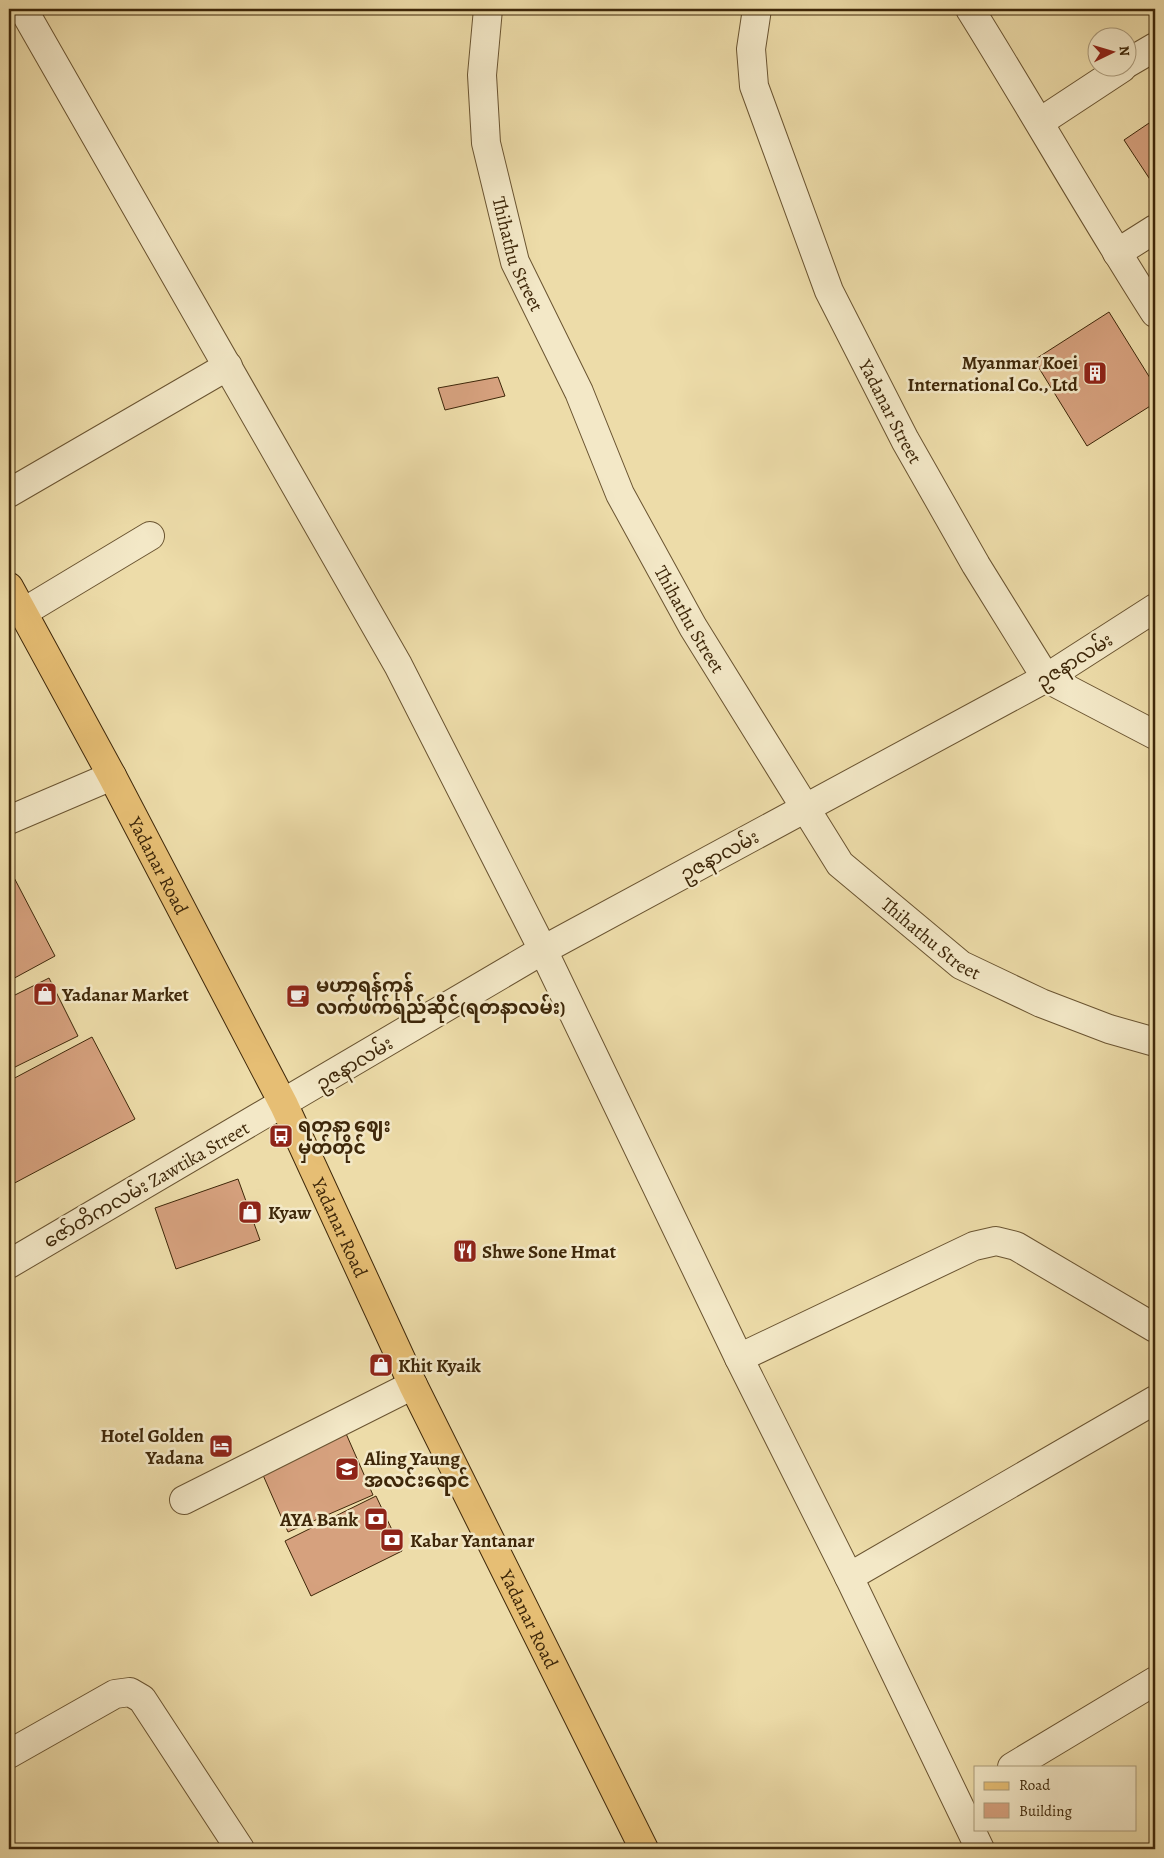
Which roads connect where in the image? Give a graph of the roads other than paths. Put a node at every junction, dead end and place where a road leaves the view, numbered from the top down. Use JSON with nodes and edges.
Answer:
{"nodes":[{"id":1,"x":23,"y":9,"type":"edge"},
{"id":2,"x":488,"y":9,"type":"edge"},
{"id":3,"x":757,"y":9,"type":"edge"},
{"id":4,"x":970,"y":9,"type":"edge"},
{"id":5,"x":1155,"y":48,"type":"edge"},
{"id":6,"x":1136,"y":58,"type":"edge"},
{"id":7,"x":1107,"y":78,"type":"edge"},
{"id":8,"x":1040,"y":122,"type":"junction"},
{"id":9,"x":1155,"y":229,"type":"edge"},
{"id":10,"x":1117,"y":253,"type":"junction"},
{"id":11,"x":1155,"y":313,"type":"edge"},
{"id":12,"x":228,"y":366,"type":"junction"},
{"id":13,"x":9,"y":493,"type":"edge"},
{"id":14,"x":150,"y":536,"type":"dead end"},
{"id":15,"x":9,"y":587,"type":"edge"},
{"id":16,"x":1155,"y":608,"type":"edge"},
{"id":17,"x":22,"y":613,"type":"junction"},
{"id":18,"x":1046,"y":678,"type":"junction"},
{"id":19,"x":1155,"y":735,"type":"edge"},
{"id":20,"x":112,"y":776,"type":"junction"},
{"id":21,"x":806,"y":808,"type":"junction"},
{"id":22,"x":9,"y":820,"type":"edge"},
{"id":23,"x":543,"y":950,"type":"junction"},
{"id":24,"x":1155,"y":1042,"type":"edge"},
{"id":25,"x":284,"y":1104,"type":"junction"},
{"id":26,"x":9,"y":1264,"type":"edge"},
{"id":27,"x":1155,"y":1328,"type":"edge"},
{"id":28,"x":739,"y":1358,"type":"junction"},
{"id":29,"x":413,"y":1385,"type":"junction"},
{"id":30,"x":1155,"y":1400,"type":"edge"},
{"id":31,"x":184,"y":1500,"type":"dead end"},
{"id":32,"x":849,"y":1577,"type":"junction"},
{"id":33,"x":1155,"y":1681,"type":"edge"},
{"id":34,"x":9,"y":1754,"type":"edge"},
{"id":35,"x":1014,"y":1766,"type":"edge"},
{"id":36,"x":966,"y":1794,"type":"edge"},
{"id":37,"x":974,"y":1825,"type":"edge"},
{"id":38,"x":975,"y":1830,"type":"edge"},
{"id":39,"x":240,"y":1849,"type":"edge"},
{"id":40,"x":644,"y":1849,"type":"edge"},
{"id":41,"x":980,"y":1849,"type":"edge"}],
"edges":[{"from":1,"to":12,"type":"street"},
{"from":2,"to":21,"type":"street","name":"Thihathu Street"},
{"from":3,"to":18,"type":"street","name":"Yadanar Street"},
{"from":4,"to":8,"type":"street"},
{"from":5,"to":6,"type":"street"},
{"from":7,"to":8,"type":"street"},
{"from":8,"to":10,"type":"street"},
{"from":9,"to":10,"type":"street"},
{"from":10,"to":11,"type":"street"},
{"from":12,"to":13,"type":"street"},
{"from":12,"to":23,"type":"street"},
{"from":14,"to":17,"type":"street"},
{"from":15,"to":17,"type":"main road","name":"Yadanar Road"},
{"from":16,"to":18,"type":"street","name":"ဥဇနာလမ်း"},
{"from":17,"to":20,"type":"main road","name":"Yadanar Road"},
{"from":18,"to":19,"type":"street"},
{"from":18,"to":21,"type":"street","name":"ဥဇနာလမ်း"},
{"from":20,"to":22,"type":"street"},
{"from":20,"to":25,"type":"main road","name":"Yadanar Road"},
{"from":21,"to":23,"type":"street","name":"ဥဇနာလမ်း"},
{"from":21,"to":24,"type":"street","name":"Thihathu Street"},
{"from":23,"to":25,"type":"street","name":"ဥဇနာလမ်း"},
{"from":23,"to":28,"type":"street"},
{"from":25,"to":26,"type":"street","name":"ဇော်တိကလမ်း Zawtika Street"},
{"from":25,"to":29,"type":"main road","name":"Yadanar Road"},
{"from":27,"to":28,"type":"street"},
{"from":28,"to":32,"type":"street"},
{"from":29,"to":31,"type":"street"},
{"from":29,"to":40,"type":"main road","name":"Yadanar Road"},
{"from":30,"to":32,"type":"street"},
{"from":32,"to":36,"type":"street"},
{"from":33,"to":35,"type":"street"},
{"from":34,"to":39,"type":"street"},
{"from":36,"to":37,"type":"street"},
{"from":38,"to":41,"type":"street"}]}
